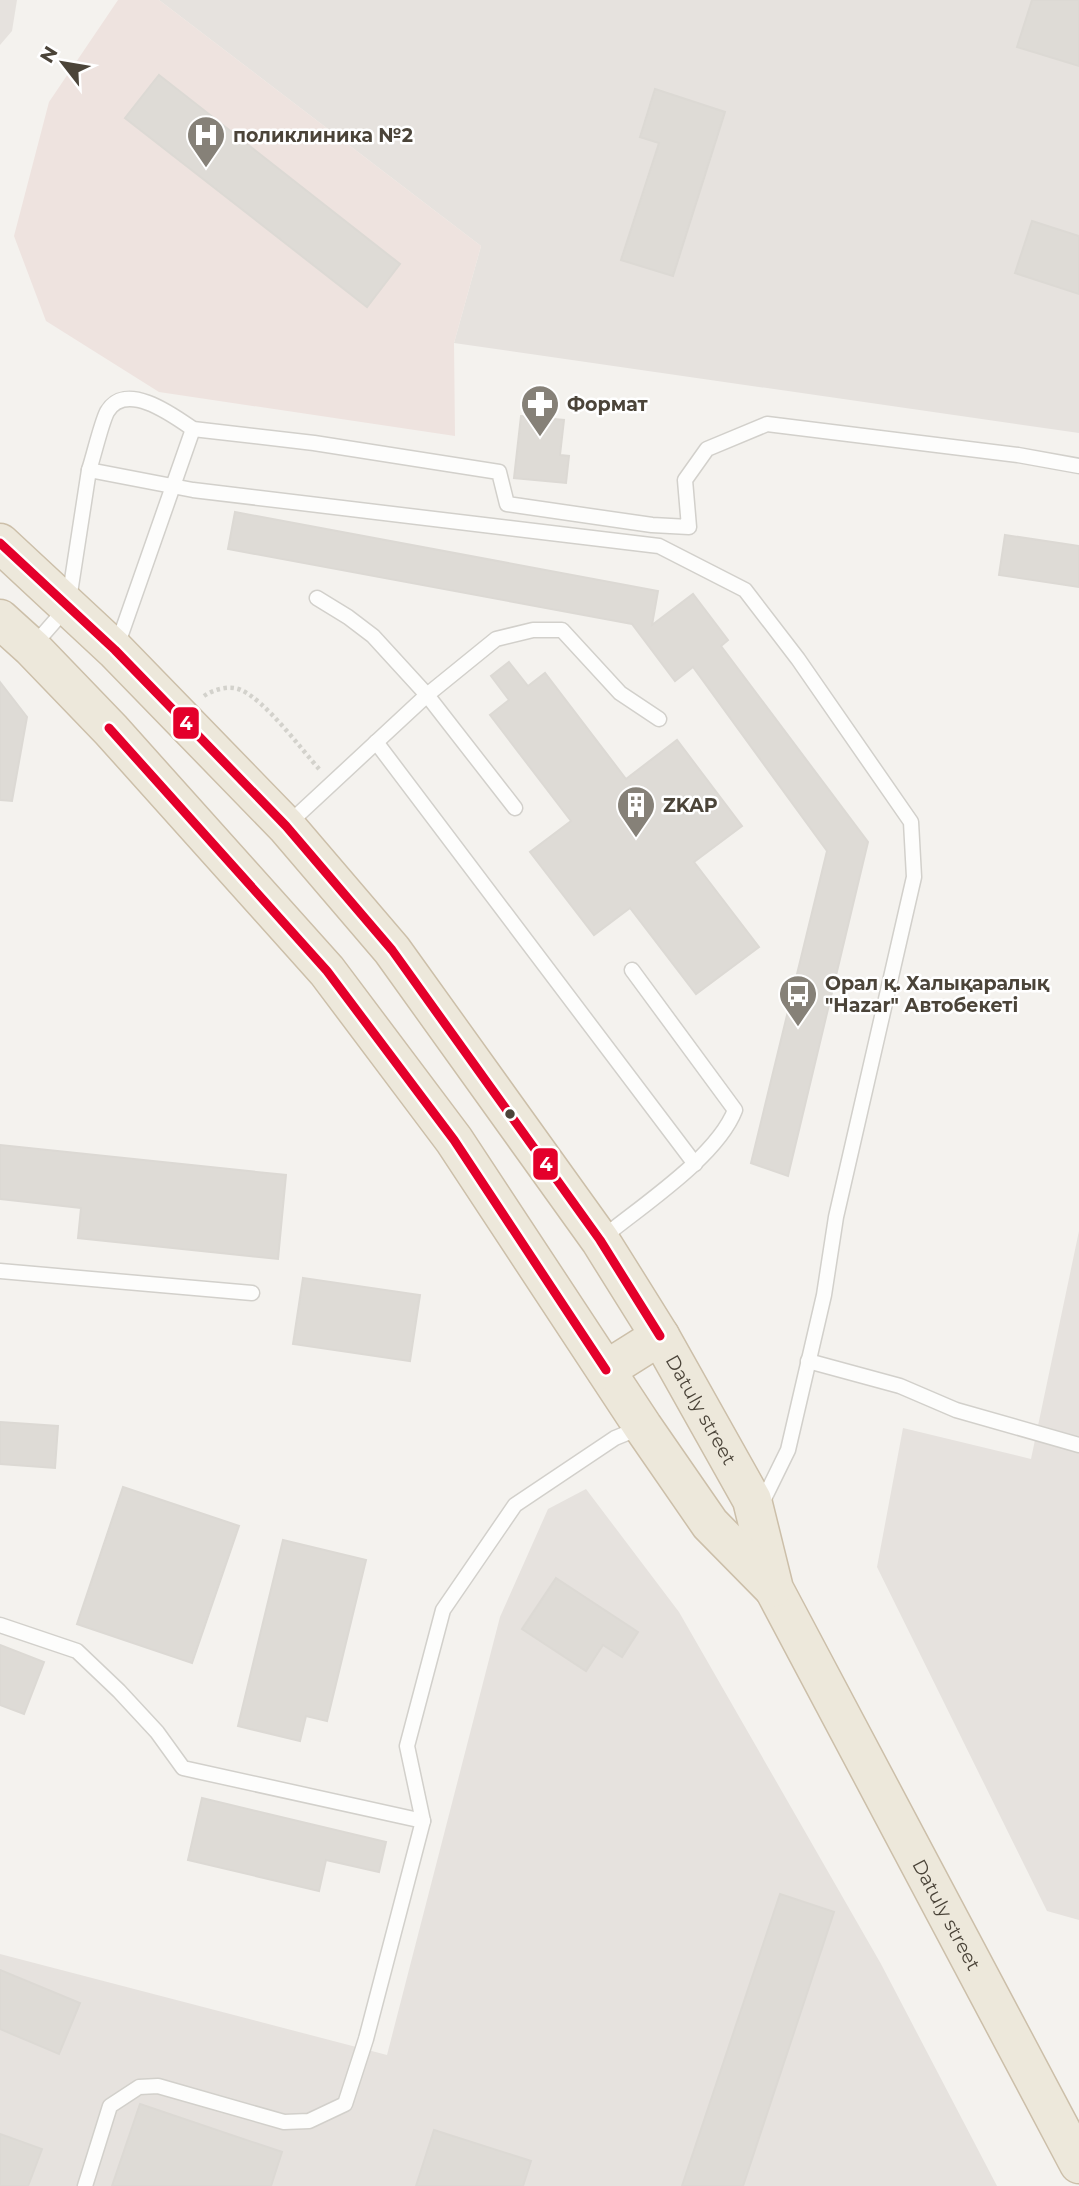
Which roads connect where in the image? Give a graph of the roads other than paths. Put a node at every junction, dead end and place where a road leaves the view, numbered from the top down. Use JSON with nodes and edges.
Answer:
{"nodes":[{"id":1,"x":193,"y":429,"type":"junction"},
{"id":2,"x":1079,"y":466,"type":"edge"},
{"id":3,"x":89,"y":470,"type":"junction"},
{"id":4,"x":174,"y":486,"type":"junction"},
{"id":5,"x":0,"y":543,"type":"edge"},
{"id":6,"x":317,"y":598,"type":"dead end"},
{"id":7,"x":68,"y":606,"type":"junction"},
{"id":8,"x":0,"y":619,"type":"edge"},
{"id":9,"x":32,"y":648,"type":"junction"},
{"id":10,"x":115,"y":650,"type":"junction"},
{"id":11,"x":427,"y":695,"type":"junction"},
{"id":12,"x":659,"y":719,"type":"dead end"},
{"id":13,"x":376,"y":742,"type":"junction"},
{"id":14,"x":515,"y":808,"type":"dead end"},
{"id":15,"x":285,"y":826,"type":"junction"},
{"id":16,"x":632,"y":970,"type":"dead end"},
{"id":17,"x":695,"y":1164,"type":"junction"},
{"id":18,"x":600,"y":1240,"type":"junction"},
{"id":19,"x":0,"y":1271,"type":"edge"},
{"id":20,"x":252,"y":1293,"type":"dead end"},
{"id":21,"x":660,"y":1336,"type":"junction"},
{"id":22,"x":808,"y":1361,"type":"junction"},
{"id":23,"x":606,"y":1370,"type":"junction"},
{"id":24,"x":643,"y":1427,"type":"junction"},
{"id":25,"x":1079,"y":1445,"type":"edge"},
{"id":26,"x":756,"y":1516,"type":"junction"},
{"id":27,"x":774,"y":1589,"type":"junction"},
{"id":28,"x":0,"y":1625,"type":"edge"},
{"id":29,"x":423,"y":1821,"type":"junction"},
{"id":30,"x":1079,"y":2164,"type":"edge"},
{"id":31,"x":85,"y":2186,"type":"edge"}],
"edges":[{"from":1,"to":2,"type":"lane"},
{"from":1,"to":3,"type":"lane"},
{"from":1,"to":4,"type":"lane"},
{"from":3,"to":4,"type":"lane"},
{"from":3,"to":7,"type":"lane"},
{"from":4,"to":10,"type":"lane"},
{"from":4,"to":22,"type":"lane"},
{"from":5,"to":7,"type":"highway","name":"Datuly street"},
{"from":6,"to":11,"type":"lane"},
{"from":7,"to":9,"type":"lane"},
{"from":7,"to":10,"type":"highway","name":"Datuly street"},
{"from":8,"to":9,"type":"highway","name":"Datuly street"},
{"from":9,"to":23,"type":"highway","name":"Datuly street"},
{"from":10,"to":15,"type":"highway","name":"Datuly street"},
{"from":11,"to":12,"type":"lane"},
{"from":11,"to":13,"type":"lane"},
{"from":11,"to":14,"type":"lane"},
{"from":13,"to":15,"type":"lane"},
{"from":13,"to":17,"type":"lane"},
{"from":15,"to":18,"type":"highway","name":"Datuly street"},
{"from":16,"to":17,"type":"lane"},
{"from":17,"to":18,"type":"lane"},
{"from":18,"to":21,"type":"highway","name":"Datuly street"},
{"from":19,"to":20,"type":"lane"},
{"from":21,"to":23,"type":"highway"},
{"from":21,"to":26,"type":"highway","name":"Datuly street"},
{"from":22,"to":25,"type":"lane"},
{"from":22,"to":26,"type":"lane"},
{"from":23,"to":24,"type":"highway","name":"Datuly street"},
{"from":24,"to":27,"type":"highway","name":"Datuly street"},
{"from":24,"to":29,"type":"lane"},
{"from":26,"to":27,"type":"highway","name":"Datuly street"},
{"from":27,"to":30,"type":"highway","name":"Datuly street"},
{"from":28,"to":29,"type":"lane"},
{"from":29,"to":31,"type":"lane"}]}
